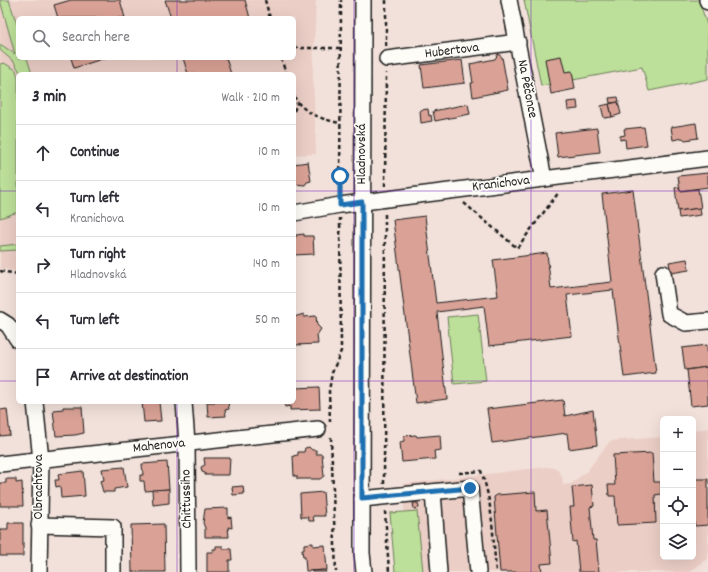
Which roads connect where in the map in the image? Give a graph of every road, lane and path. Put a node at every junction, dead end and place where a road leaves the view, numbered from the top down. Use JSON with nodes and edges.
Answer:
{"nodes":[{"id":1,"x":265,"y":0,"type":"edge"},
{"id":2,"x":341,"y":0,"type":"edge"},
{"id":3,"x":363,"y":0,"type":"edge"},
{"id":4,"x":386,"y":0,"type":"edge"},
{"id":5,"x":509,"y":0,"type":"edge"},
{"id":6,"x":269,"y":16,"type":"edge"},
{"id":7,"x":518,"y":42,"type":"junction"},
{"id":8,"x":296,"y":48,"type":"edge"},
{"id":9,"x":341,"y":48,"type":"junction"},
{"id":10,"x":387,"y":59,"type":"junction"},
{"id":11,"x":282,"y":60,"type":"edge"},
{"id":12,"x":285,"y":72,"type":"edge"},
{"id":13,"x":297,"y":103,"type":"edge"},
{"id":14,"x":340,"y":123,"type":"junction"},
{"id":15,"x":708,"y":158,"type":"edge"},
{"id":16,"x":378,"y":175,"type":"dead end"},
{"id":17,"x":385,"y":175,"type":"junction"},
{"id":18,"x":571,"y":175,"type":"junction"},
{"id":19,"x":340,"y":176,"type":"junction"},
{"id":20,"x":349,"y":176,"type":"dead end"},
{"id":21,"x":544,"y":178,"type":"junction"},
{"id":22,"x":450,"y":191,"type":"junction"},
{"id":23,"x":385,"y":199,"type":"junction"},
{"id":24,"x":362,"y":202,"type":"junction"},
{"id":25,"x":340,"y":205,"type":"junction"},
{"id":26,"x":296,"y":212,"type":"edge"},
{"id":27,"x":0,"y":271,"type":"edge"},
{"id":28,"x":663,"y":273,"type":"dead end"},
{"id":29,"x":16,"y":274,"type":"edge"},
{"id":30,"x":0,"y":320,"type":"edge"},
{"id":31,"x":708,"y":321,"type":"edge"},
{"id":32,"x":16,"y":334,"type":"edge"},
{"id":33,"x":34,"y":404,"type":"edge"},
{"id":34,"x":184,"y":404,"type":"edge"},
{"id":35,"x":327,"y":431,"type":"junction"},
{"id":36,"x":187,"y":443,"type":"junction"},
{"id":37,"x":41,"y":460,"type":"junction"},
{"id":38,"x":0,"y":464,"type":"edge"},
{"id":39,"x":433,"y":492,"type":"junction"},
{"id":40,"x":384,"y":497,"type":"junction"},
{"id":41,"x":362,"y":498,"type":"junction"},
{"id":42,"x":39,"y":525,"type":"junction"},
{"id":43,"x":39,"y":572,"type":"edge"},
{"id":44,"x":113,"y":572,"type":"edge"},
{"id":45,"x":188,"y":572,"type":"edge"},
{"id":46,"x":336,"y":572,"type":"edge"},
{"id":47,"x":364,"y":572,"type":"edge"},
{"id":48,"x":389,"y":572,"type":"edge"},
{"id":49,"x":439,"y":572,"type":"edge"},
{"id":50,"x":478,"y":572,"type":"edge"}],
"edges":[{"from":1,"to":6,"type":"path"},
{"from":2,"to":9,"type":"path"},
{"from":3,"to":24,"type":"street","name":"Hladnovská"},
{"from":4,"to":10,"type":"path"},
{"from":5,"to":7,"type":"street","name":"Na Pěčonce"},
{"from":7,"to":10,"type":"street","name":"Hubertova"},
{"from":7,"to":21,"type":"street","name":"Na Pěčonce"},
{"from":8,"to":9,"type":"path"},
{"from":9,"to":14,"type":"path"},
{"from":10,"to":17,"type":"path"},
{"from":11,"to":12,"type":"path"},
{"from":13,"to":14,"type":"path"},
{"from":14,"to":19,"type":"path"},
{"from":15,"to":18,"type":"street","name":"Kranichova"},
{"from":16,"to":17,"type":"path"},
{"from":17,"to":23,"type":"path"},
{"from":18,"to":21,"type":"street","name":"Kranichova"},
{"from":18,"to":22,"type":"path"},
{"from":19,"to":20,"type":"path"},
{"from":19,"to":25,"type":"path"},
{"from":21,"to":22,"type":"street","name":"Kranichova"},
{"from":22,"to":23,"type":"street","name":"Kranichova"},
{"from":23,"to":24,"type":"street","name":"Kranichova"},
{"from":23,"to":40,"type":"path"},
{"from":24,"to":25,"type":"street","name":"Kranichova"},
{"from":24,"to":41,"type":"street","name":"Hladnovská"},
{"from":25,"to":26,"type":"street","name":"Kranichova"},
{"from":25,"to":35,"type":"path"},
{"from":27,"to":29,"type":"path"},
{"from":28,"to":31,"type":"street"},
{"from":30,"to":32,"type":"street"},
{"from":33,"to":37,"type":"street","name":"Olbrachtova"},
{"from":34,"to":36,"type":"street","name":"Chittussiho"},
{"from":35,"to":36,"type":"street","name":"Mahenova"},
{"from":35,"to":46,"type":"path"},
{"from":36,"to":37,"type":"street","name":"Mahenova"},
{"from":36,"to":45,"type":"street","name":"Chittussiho"},
{"from":37,"to":38,"type":"street","name":"Mahenova"},
{"from":37,"to":42,"type":"street","name":"Olbrachtova"},
{"from":39,"to":40,"type":"street"},
{"from":39,"to":49,"type":"street"},
{"from":39,"to":50,"type":"street"},
{"from":40,"to":41,"type":"street"},
{"from":40,"to":48,"type":"path"},
{"from":41,"to":47,"type":"street","name":"Hladnovská"},
{"from":42,"to":43,"type":"street","name":"Olbrachtova"},
{"from":42,"to":44,"type":"street"}]}
